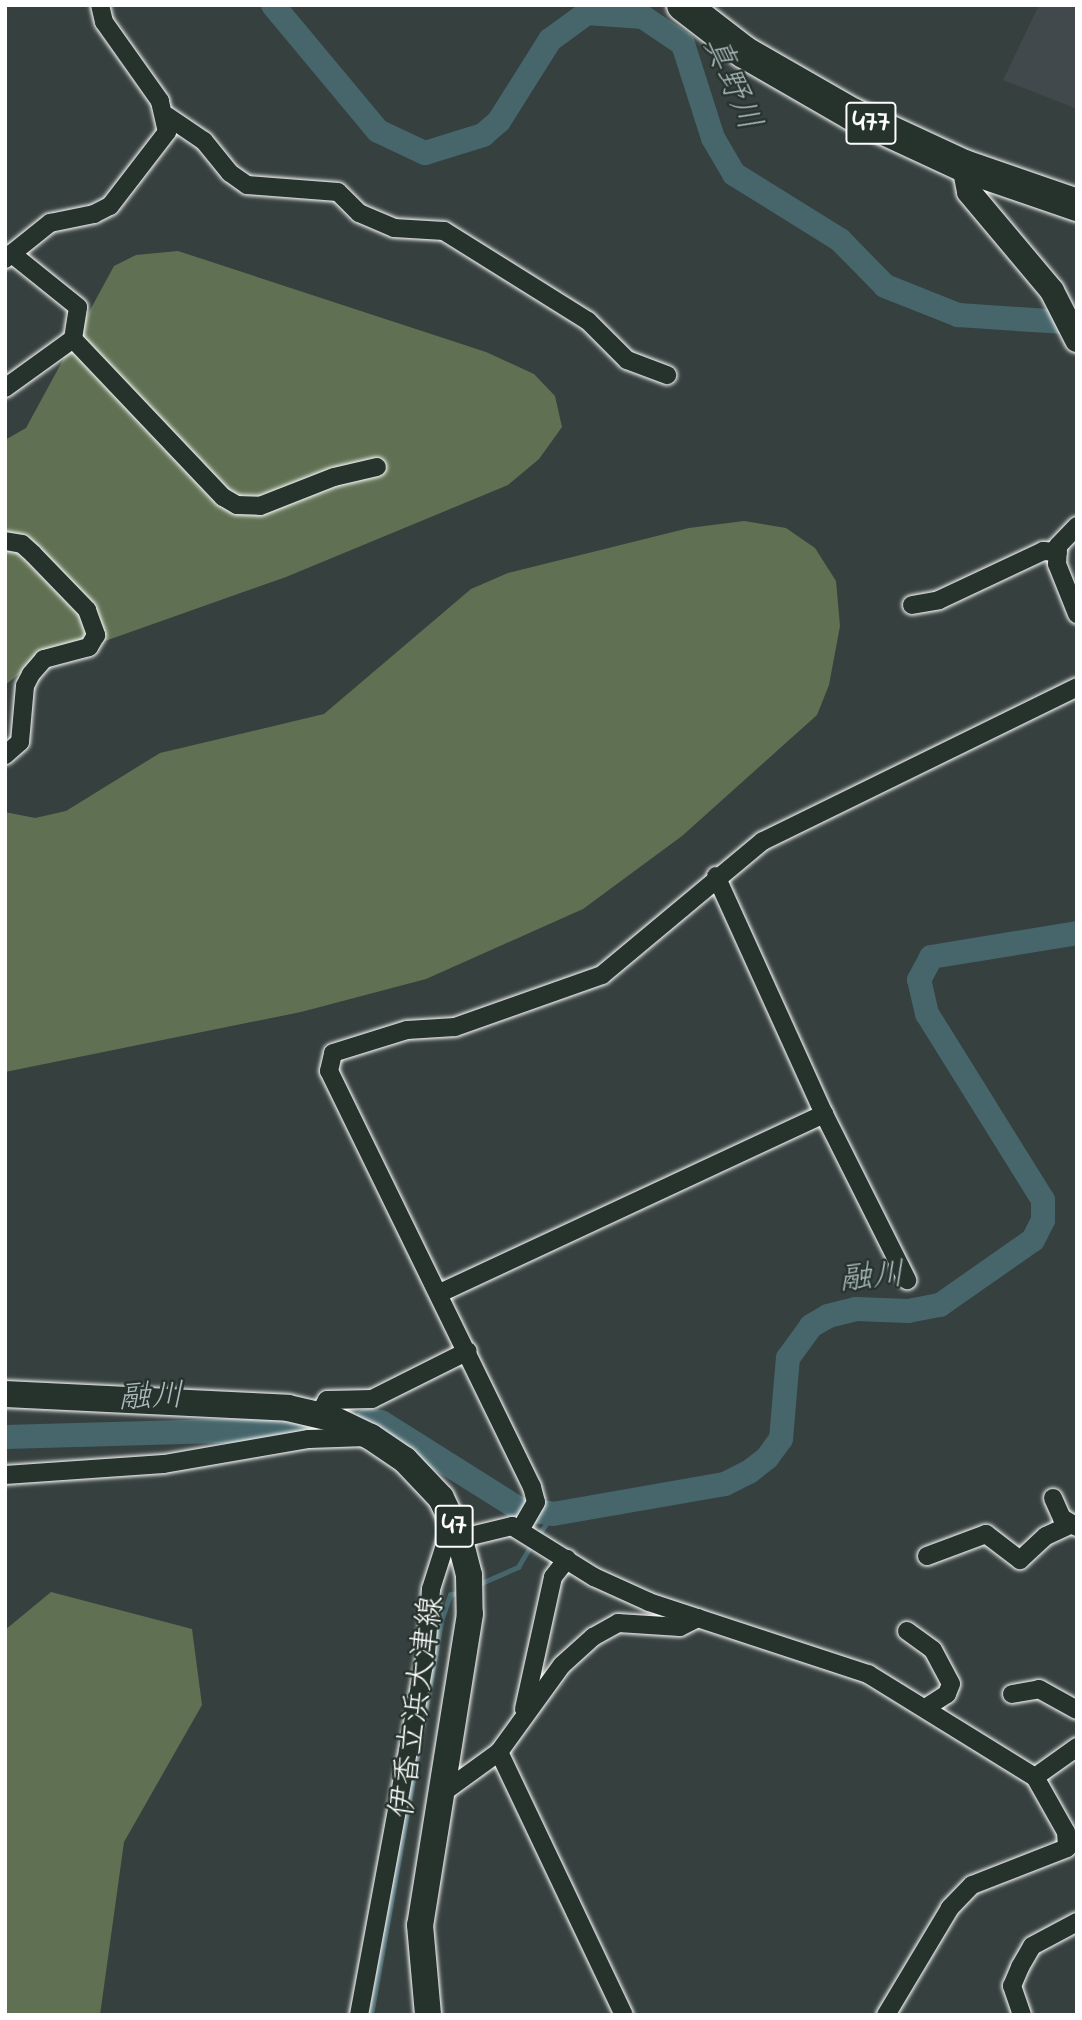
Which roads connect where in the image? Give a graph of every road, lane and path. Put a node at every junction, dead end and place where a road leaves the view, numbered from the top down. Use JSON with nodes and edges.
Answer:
{"nodes":[{"id":1,"x":100,"y":5,"type":"edge"},
{"id":2,"x":683,"y":5,"type":"edge"},
{"id":3,"x":167,"y":116,"type":"junction"},
{"id":4,"x":964,"y":166,"type":"junction"},
{"id":5,"x":1077,"y":205,"type":"edge"},
{"id":6,"x":9,"y":257,"type":"edge"},
{"id":7,"x":73,"y":339,"type":"junction"},
{"id":8,"x":1077,"y":340,"type":"edge"},
{"id":9,"x":667,"y":375,"type":"dead end"},
{"id":10,"x":5,"y":388,"type":"edge"},
{"id":11,"x":377,"y":467,"type":"dead end"},
{"id":12,"x":1077,"y":526,"type":"edge"},
{"id":13,"x":5,"y":541,"type":"edge"},
{"id":14,"x":1058,"y":552,"type":"junction"},
{"id":15,"x":912,"y":605,"type":"dead end"},
{"id":16,"x":1077,"y":614,"type":"edge"},
{"id":17,"x":1077,"y":687,"type":"edge"},
{"id":18,"x":5,"y":755,"type":"edge"},
{"id":19,"x":716,"y":876,"type":"junction"},
{"id":20,"x":824,"y":1114,"type":"junction"},
{"id":21,"x":907,"y":1280,"type":"dead end"},
{"id":22,"x":439,"y":1293,"type":"junction"},
{"id":23,"x":468,"y":1351,"type":"junction"},
{"id":24,"x":5,"y":1394,"type":"edge"},
{"id":25,"x":319,"y":1415,"type":"junction"},
{"id":26,"x":371,"y":1437,"type":"junction"},
{"id":27,"x":5,"y":1475,"type":"edge"},
{"id":28,"x":1053,"y":1498,"type":"dead end"},
{"id":29,"x":1074,"y":1525,"type":"edge"},
{"id":30,"x":520,"y":1530,"type":"junction"},
{"id":31,"x":459,"y":1536,"type":"junction"},
{"id":32,"x":927,"y":1556,"type":"dead end"},
{"id":33,"x":567,"y":1559,"type":"junction"},
{"id":34,"x":698,"y":1618,"type":"junction"},
{"id":35,"x":907,"y":1631,"type":"dead end"},
{"id":36,"x":1012,"y":1694,"type":"dead end"},
{"id":37,"x":927,"y":1707,"type":"junction"},
{"id":38,"x":1077,"y":1710,"type":"edge"},
{"id":39,"x":522,"y":1720,"type":"junction"},
{"id":40,"x":1077,"y":1746,"type":"edge"},
{"id":41,"x":499,"y":1752,"type":"junction"},
{"id":42,"x":1035,"y":1777,"type":"junction"},
{"id":43,"x":441,"y":1794,"type":"junction"},
{"id":44,"x":1073,"y":1849,"type":"edge"},
{"id":45,"x":1077,"y":1922,"type":"edge"},
{"id":46,"x":359,"y":2015,"type":"edge"},
{"id":47,"x":428,"y":2015,"type":"edge"},
{"id":48,"x":624,"y":2015,"type":"edge"},
{"id":49,"x":886,"y":2015,"type":"edge"},
{"id":50,"x":1022,"y":2015,"type":"edge"}],
"edges":[{"from":1,"to":3,"type":"street"},
{"from":2,"to":4,"type":"highway","number":"477"},
{"from":3,"to":6,"type":"street"},
{"from":3,"to":9,"type":"street"},
{"from":4,"to":5,"type":"highway","number":"477"},
{"from":4,"to":8,"type":"street"},
{"from":6,"to":7,"type":"street"},
{"from":7,"to":10,"type":"street"},
{"from":7,"to":11,"type":"street"},
{"from":12,"to":14,"type":"street"},
{"from":13,"to":18,"type":"street"},
{"from":14,"to":15,"type":"street"},
{"from":14,"to":16,"type":"street"},
{"from":17,"to":19,"type":"street"},
{"from":19,"to":20,"type":"street"},
{"from":19,"to":22,"type":"street"},
{"from":20,"to":21,"type":"street"},
{"from":20,"to":22,"type":"street"},
{"from":22,"to":23,"type":"street"},
{"from":23,"to":25,"type":"street"},
{"from":23,"to":30,"type":"street"},
{"from":24,"to":25,"type":"main road","name":"伊香立浜大津線","number":"47"},
{"from":25,"to":26,"type":"main road","name":"伊香立浜大津線","number":"47"},
{"from":26,"to":27,"type":"street"},
{"from":26,"to":31,"type":"main road","name":"伊香立浜大津線","number":"47"},
{"from":28,"to":29,"type":"street"},
{"from":29,"to":32,"type":"street"},
{"from":30,"to":31,"type":"street"},
{"from":30,"to":33,"type":"street"},
{"from":31,"to":43,"type":"main road","name":"伊香立浜大津線","number":"47"},
{"from":31,"to":46,"type":"street"},
{"from":33,"to":34,"type":"street"},
{"from":33,"to":39,"type":"street"},
{"from":34,"to":37,"type":"street"},
{"from":34,"to":39,"type":"street"},
{"from":35,"to":37,"type":"street"},
{"from":36,"to":38,"type":"street"},
{"from":37,"to":42,"type":"street"},
{"from":39,"to":41,"type":"street"},
{"from":40,"to":42,"type":"street"},
{"from":41,"to":43,"type":"street"},
{"from":41,"to":48,"type":"street"},
{"from":42,"to":44,"type":"street"},
{"from":43,"to":47,"type":"main road","name":"伊香立浜大津線","number":"47"},
{"from":44,"to":49,"type":"street"},
{"from":45,"to":50,"type":"street"}]}
